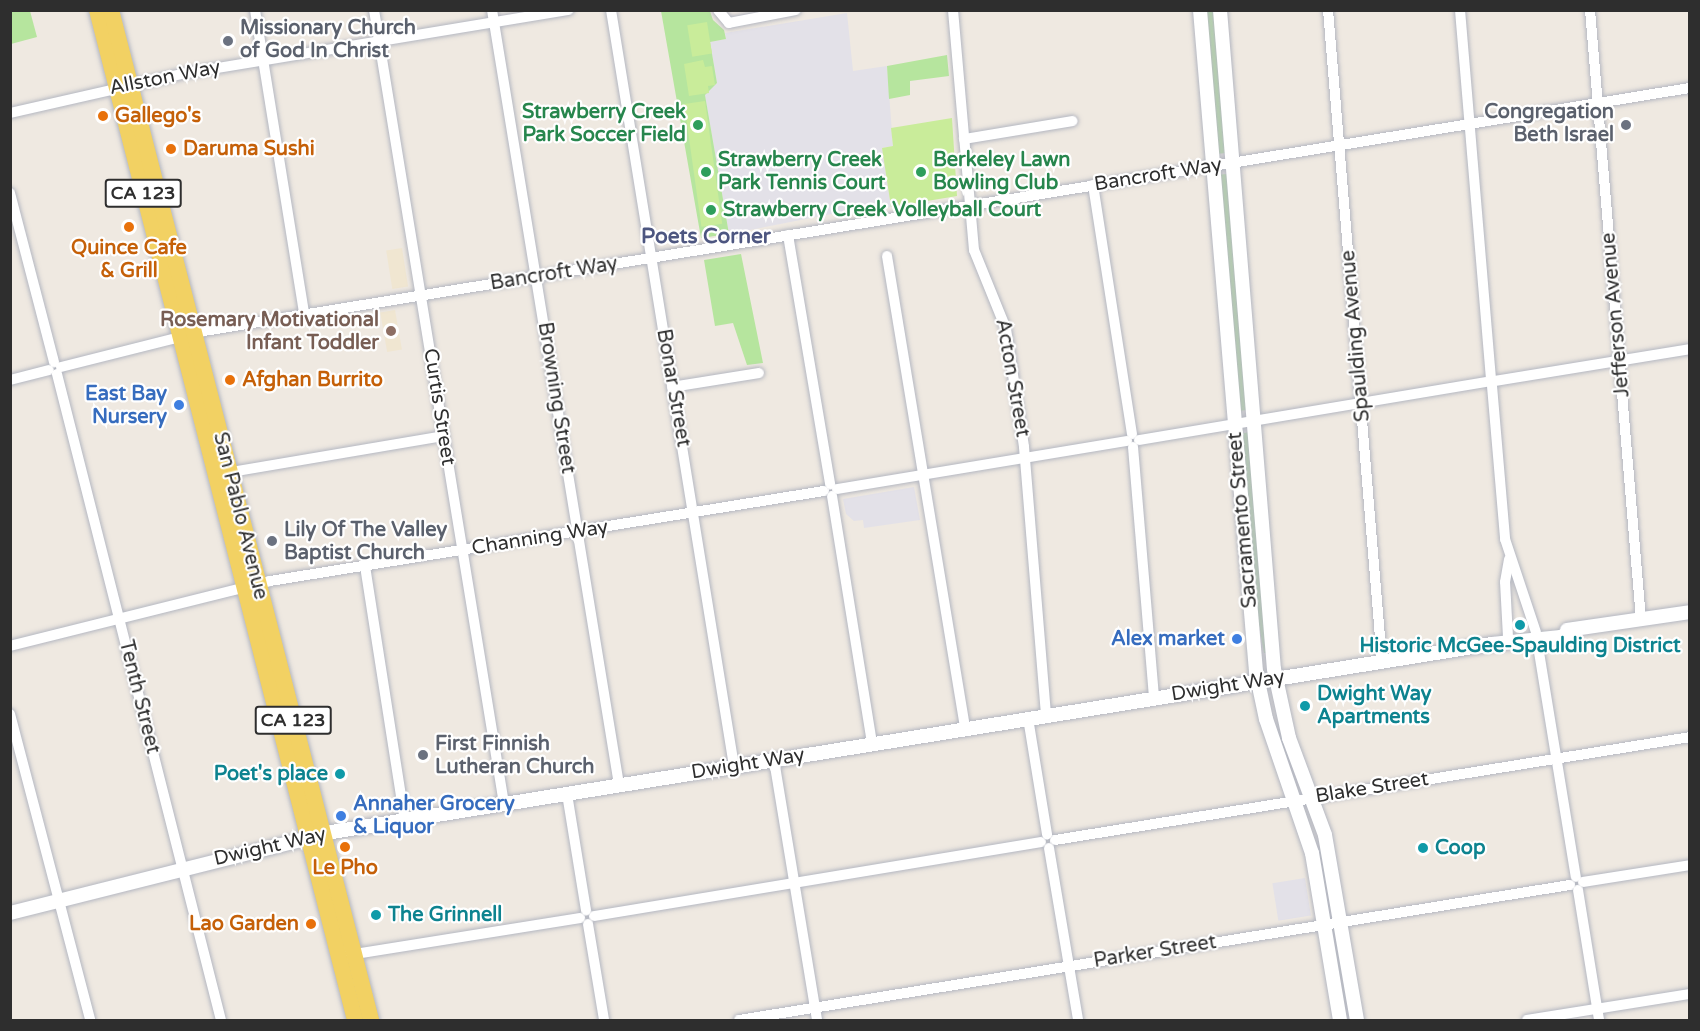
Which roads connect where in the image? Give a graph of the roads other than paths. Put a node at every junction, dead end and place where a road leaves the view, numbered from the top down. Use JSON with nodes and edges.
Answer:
{"nodes":[{"id":1,"x":97,"y":10,"type":"edge"},
{"id":2,"x":111,"y":10,"type":"edge"},
{"id":3,"x":255,"y":10,"type":"edge"},
{"id":4,"x":374,"y":10,"type":"edge"},
{"id":5,"x":492,"y":10,"type":"edge"},
{"id":6,"x":570,"y":10,"type":"edge"},
{"id":7,"x":610,"y":10,"type":"edge"},
{"id":8,"x":796,"y":10,"type":"edge"},
{"id":9,"x":953,"y":10,"type":"edge"},
{"id":10,"x":1200,"y":10,"type":"edge"},
{"id":11,"x":1220,"y":10,"type":"edge"},
{"id":12,"x":1328,"y":10,"type":"edge"},
{"id":13,"x":1460,"y":10,"type":"edge"},
{"id":14,"x":1590,"y":10,"type":"edge"},
{"id":15,"x":719,"y":13,"type":"edge"},
{"id":16,"x":494,"y":23,"type":"junction"},
{"id":17,"x":379,"y":42,"type":"junction"},
{"id":18,"x":263,"y":61,"type":"junction"},
{"id":19,"x":124,"y":85,"type":"junction"},
{"id":20,"x":1689,"y":88,"type":"edge"},
{"id":21,"x":1598,"y":103,"type":"junction"},
{"id":22,"x":10,"y":113,"type":"edge"},
{"id":23,"x":1073,"y":121,"type":"dead end"},
{"id":24,"x":1470,"y":124,"type":"junction"},
{"id":25,"x":964,"y":139,"type":"junction"},
{"id":26,"x":1340,"y":145,"type":"junction"},
{"id":27,"x":1232,"y":163,"type":"junction"},
{"id":28,"x":1213,"y":166,"type":"junction"},
{"id":29,"x":1093,"y":185,"type":"junction"},
{"id":30,"x":10,"y":193,"type":"edge"},
{"id":31,"x":969,"y":206,"type":"junction"},
{"id":32,"x":788,"y":236,"type":"junction"},
{"id":33,"x":887,"y":256,"type":"dead end"},
{"id":34,"x":651,"y":258,"type":"junction"},
{"id":35,"x":536,"y":277,"type":"junction"},
{"id":36,"x":420,"y":296,"type":"junction"},
{"id":37,"x":304,"y":314,"type":"junction"},
{"id":38,"x":187,"y":335,"type":"junction"},
{"id":39,"x":1689,"y":349,"type":"edge"},
{"id":40,"x":1619,"y":361,"type":"junction"},
{"id":41,"x":55,"y":368,"type":"junction"},
{"id":42,"x":759,"y":373,"type":"dead end"},
{"id":43,"x":10,"y":380,"type":"edge"},
{"id":44,"x":1491,"y":381,"type":"junction"},
{"id":45,"x":672,"y":387,"type":"junction"},
{"id":46,"x":1362,"y":403,"type":"junction"},
{"id":47,"x":1254,"y":421,"type":"junction"},
{"id":48,"x":1234,"y":424,"type":"junction"},
{"id":49,"x":444,"y":436,"type":"junction"},
{"id":50,"x":1133,"y":440,"type":"junction"},
{"id":51,"x":1026,"y":459,"type":"junction"},
{"id":52,"x":222,"y":474,"type":"junction"},
{"id":53,"x":924,"y":475,"type":"junction"},
{"id":54,"x":831,"y":490,"type":"junction"},
{"id":55,"x":694,"y":512,"type":"junction"},
{"id":56,"x":578,"y":532,"type":"junction"},
{"id":57,"x":462,"y":550,"type":"junction"},
{"id":58,"x":1510,"y":559,"type":"junction"},
{"id":59,"x":365,"y":566,"type":"junction"},
{"id":60,"x":251,"y":586,"type":"junction"},
{"id":61,"x":1689,"y":612,"type":"edge"},
{"id":62,"x":119,"y":618,"type":"junction"},
{"id":63,"x":1641,"y":620,"type":"junction"},
{"id":64,"x":1537,"y":636,"type":"junction"},
{"id":65,"x":1508,"y":637,"type":"junction"},
{"id":66,"x":1492,"y":644,"type":"junction"},
{"id":67,"x":10,"y":646,"type":"edge"},
{"id":68,"x":1382,"y":661,"type":"junction"},
{"id":69,"x":1275,"y":678,"type":"junction"},
{"id":70,"x":1258,"y":681,"type":"junction"},
{"id":71,"x":1154,"y":698,"type":"junction"},
{"id":72,"x":10,"y":714,"type":"edge"},
{"id":73,"x":1046,"y":715,"type":"junction"},
{"id":74,"x":1028,"y":718,"type":"junction"},
{"id":75,"x":964,"y":729,"type":"junction"},
{"id":76,"x":1689,"y":737,"type":"edge"},
{"id":77,"x":872,"y":744,"type":"junction"},
{"id":78,"x":1556,"y":759,"type":"junction"},
{"id":79,"x":774,"y":760,"type":"junction"},
{"id":80,"x":734,"y":766,"type":"junction"},
{"id":81,"x":619,"y":785,"type":"junction"},
{"id":82,"x":567,"y":794,"type":"junction"},
{"id":83,"x":1313,"y":798,"type":"junction"},
{"id":84,"x":1295,"y":801,"type":"junction"},
{"id":85,"x":504,"y":804,"type":"junction"},
{"id":86,"x":405,"y":820,"type":"junction"},
{"id":87,"x":315,"y":836,"type":"junction"},
{"id":88,"x":1048,"y":841,"type":"junction"},
{"id":89,"x":1689,"y":865,"type":"edge"},
{"id":90,"x":182,"y":869,"type":"junction"},
{"id":91,"x":795,"y":883,"type":"junction"},
{"id":92,"x":1577,"y":884,"type":"junction"},
{"id":93,"x":58,"y":901,"type":"junction"},
{"id":94,"x":10,"y":913,"type":"edge"},
{"id":95,"x":587,"y":917,"type":"junction"},
{"id":96,"x":1341,"y":922,"type":"junction"},
{"id":97,"x":1324,"y":925,"type":"junction"},
{"id":98,"x":346,"y":956,"type":"junction"},
{"id":99,"x":1068,"y":966,"type":"junction"},
{"id":100,"x":1689,"y":994,"type":"edge"},
{"id":101,"x":815,"y":1008,"type":"junction"},
{"id":102,"x":1598,"y":1015,"type":"edge"},
{"id":103,"x":90,"y":1020,"type":"edge"},
{"id":104,"x":221,"y":1020,"type":"edge"},
{"id":105,"x":356,"y":1020,"type":"edge"},
{"id":106,"x":370,"y":1020,"type":"edge"},
{"id":107,"x":604,"y":1020,"type":"edge"},
{"id":108,"x":739,"y":1020,"type":"edge"},
{"id":109,"x":817,"y":1020,"type":"edge"},
{"id":110,"x":1078,"y":1020,"type":"edge"},
{"id":111,"x":1340,"y":1020,"type":"edge"},
{"id":112,"x":1358,"y":1020,"type":"edge"},
{"id":113,"x":1527,"y":1020,"type":"edge"}],
"edges":[{"from":1,"to":19,"type":"main road","name":"San Pablo Avenue","number":"CA 123"},
{"from":2,"to":19,"type":"main road","name":"San Pablo Avenue","number":"CA 123"},
{"from":3,"to":18,"type":"street"},
{"from":4,"to":17,"type":"street","name":"Curtis Street"},
{"from":5,"to":16,"type":"street","name":"Browning Street"},
{"from":6,"to":16,"type":"street","name":"Allston Way"},
{"from":7,"to":34,"type":"street","name":"Bonar Street"},
{"from":8,"to":15,"type":"street"},
{"from":9,"to":25,"type":"street","name":"Acton Street"},
{"from":10,"to":28,"type":"street","name":"Sacramento Street"},
{"from":11,"to":27,"type":"street","name":"Sacramento Street"},
{"from":12,"to":26,"type":"street","name":"Spaulding Avenue"},
{"from":13,"to":24,"type":"street"},
{"from":14,"to":21,"type":"street","name":"Jefferson Avenue"},
{"from":16,"to":17,"type":"street","name":"Allston Way"},
{"from":16,"to":35,"type":"street","name":"Browning Street"},
{"from":17,"to":18,"type":"street","name":"Allston Way"},
{"from":17,"to":36,"type":"street","name":"Curtis Street"},
{"from":18,"to":19,"type":"street","name":"Allston Way"},
{"from":18,"to":37,"type":"street"},
{"from":19,"to":22,"type":"street","name":"Allston Way"},
{"from":19,"to":38,"type":"main road","name":"San Pablo Avenue","number":"CA 123"},
{"from":20,"to":21,"type":"street","name":"Bancroft Way"},
{"from":21,"to":24,"type":"street","name":"Bancroft Way"},
{"from":21,"to":40,"type":"street","name":"Jefferson Avenue"},
{"from":23,"to":25,"type":"street"},
{"from":24,"to":26,"type":"street","name":"Bancroft Way"},
{"from":24,"to":44,"type":"street"},
{"from":25,"to":31,"type":"street","name":"Acton Street"},
{"from":26,"to":27,"type":"street","name":"Bancroft Way"},
{"from":26,"to":46,"type":"street","name":"Spaulding Avenue"},
{"from":27,"to":28,"type":"street","name":"Bancroft Way"},
{"from":27,"to":47,"type":"street","name":"Sacramento Street"},
{"from":28,"to":29,"type":"street","name":"Bancroft Way"},
{"from":28,"to":48,"type":"street","name":"Sacramento Street"},
{"from":29,"to":31,"type":"street","name":"Bancroft Way"},
{"from":29,"to":50,"type":"street"},
{"from":30,"to":41,"type":"street","name":"Tenth Street"},
{"from":31,"to":32,"type":"street","name":"Bancroft Way"},
{"from":31,"to":51,"type":"street","name":"Acton Street"},
{"from":32,"to":34,"type":"street","name":"Bancroft Way"},
{"from":32,"to":54,"type":"street"},
{"from":33,"to":53,"type":"street"},
{"from":34,"to":35,"type":"street","name":"Bancroft Way"},
{"from":34,"to":45,"type":"street","name":"Bonar Street"},
{"from":35,"to":36,"type":"street","name":"Bancroft Way"},
{"from":35,"to":56,"type":"street","name":"Browning Street"},
{"from":36,"to":37,"type":"street","name":"Bancroft Way"},
{"from":36,"to":49,"type":"street","name":"Curtis Street"},
{"from":37,"to":38,"type":"street","name":"Bancroft Way"},
{"from":38,"to":41,"type":"street","name":"Bancroft Way"},
{"from":38,"to":52,"type":"main road","name":"San Pablo Avenue","number":"CA 123"},
{"from":39,"to":40,"type":"street","name":"Channing Way"},
{"from":40,"to":44,"type":"street","name":"Channing Way"},
{"from":40,"to":63,"type":"street","name":"Jefferson Avenue"},
{"from":41,"to":43,"type":"street","name":"Bancroft Way"},
{"from":41,"to":62,"type":"street","name":"Tenth Street"},
{"from":42,"to":45,"type":"street"},
{"from":44,"to":46,"type":"street","name":"Channing Way"},
{"from":44,"to":58,"type":"street"},
{"from":45,"to":55,"type":"street","name":"Bonar Street"},
{"from":46,"to":47,"type":"street","name":"Channing Way"},
{"from":46,"to":68,"type":"street","name":"Spaulding Avenue"},
{"from":47,"to":48,"type":"street","name":"Channing Way"},
{"from":47,"to":69,"type":"street","name":"Sacramento Street"},
{"from":48,"to":50,"type":"street","name":"Channing Way"},
{"from":48,"to":70,"type":"street","name":"Sacramento Street"},
{"from":49,"to":52,"type":"street"},
{"from":49,"to":57,"type":"street","name":"Curtis Street"},
{"from":50,"to":51,"type":"street","name":"Channing Way"},
{"from":50,"to":71,"type":"street"},
{"from":51,"to":53,"type":"street","name":"Channing Way"},
{"from":51,"to":73,"type":"street","name":"Acton Street"},
{"from":52,"to":60,"type":"main road","name":"San Pablo Avenue","number":"CA 123"},
{"from":53,"to":54,"type":"street","name":"Channing Way"},
{"from":53,"to":75,"type":"street"},
{"from":54,"to":55,"type":"street","name":"Channing Way"},
{"from":54,"to":77,"type":"street"},
{"from":55,"to":56,"type":"street","name":"Channing Way"},
{"from":55,"to":80,"type":"street","name":"Bonar Street"},
{"from":56,"to":57,"type":"street","name":"Channing Way"},
{"from":56,"to":81,"type":"street","name":"Browning Street"},
{"from":57,"to":59,"type":"street","name":"Channing Way"},
{"from":57,"to":85,"type":"street","name":"Curtis Street"},
{"from":58,"to":64,"type":"street"},
{"from":58,"to":65,"type":"street"},
{"from":59,"to":60,"type":"street","name":"Channing Way"},
{"from":59,"to":86,"type":"street"},
{"from":60,"to":62,"type":"street","name":"Channing Way"},
{"from":60,"to":87,"type":"main road","name":"San Pablo Avenue","number":"CA 123"},
{"from":61,"to":63,"type":"street","name":"Dwight Way"},
{"from":62,"to":67,"type":"street","name":"Channing Way"},
{"from":62,"to":90,"type":"street","name":"Tenth Street"},
{"from":63,"to":64,"type":"street","name":"Dwight Way"},
{"from":64,"to":65,"type":"street","name":"Dwight Way"},
{"from":64,"to":66,"type":"street","name":"Dwight Way"},
{"from":64,"to":78,"type":"street"},
{"from":65,"to":66,"type":"street","name":"Dwight Way"},
{"from":66,"to":68,"type":"street","name":"Dwight Way"},
{"from":68,"to":69,"type":"street","name":"Dwight Way"},
{"from":69,"to":70,"type":"street","name":"Dwight Way"},
{"from":69,"to":83,"type":"street","name":"Sacramento Street"},
{"from":70,"to":71,"type":"street","name":"Dwight Way"},
{"from":70,"to":84,"type":"street","name":"Sacramento Street"},
{"from":71,"to":73,"type":"street","name":"Dwight Way"},
{"from":72,"to":93,"type":"street"},
{"from":73,"to":74,"type":"street","name":"Dwight Way"},
{"from":74,"to":75,"type":"street","name":"Dwight Way"},
{"from":74,"to":88,"type":"street"},
{"from":75,"to":77,"type":"street","name":"Dwight Way"},
{"from":76,"to":78,"type":"street","name":"Blake Street"},
{"from":77,"to":79,"type":"street","name":"Dwight Way"},
{"from":78,"to":83,"type":"street","name":"Blake Street"},
{"from":78,"to":92,"type":"street"},
{"from":79,"to":80,"type":"street","name":"Dwight Way"},
{"from":79,"to":91,"type":"street"},
{"from":80,"to":81,"type":"street","name":"Dwight Way"},
{"from":81,"to":82,"type":"street","name":"Dwight Way"},
{"from":82,"to":85,"type":"street","name":"Dwight Way"},
{"from":82,"to":95,"type":"street"},
{"from":83,"to":84,"type":"street","name":"Blake Street"},
{"from":83,"to":96,"type":"street","name":"Sacramento Street"},
{"from":84,"to":88,"type":"street","name":"Blake Street"},
{"from":84,"to":97,"type":"street","name":"Sacramento Street"},
{"from":85,"to":86,"type":"street","name":"Dwight Way"},
{"from":86,"to":87,"type":"street","name":"Dwight Way"},
{"from":87,"to":90,"type":"street","name":"Dwight Way"},
{"from":87,"to":98,"type":"main road","name":"San Pablo Avenue","number":"CA 123"},
{"from":88,"to":91,"type":"street","name":"Blake Street"},
{"from":88,"to":99,"type":"street"},
{"from":89,"to":92,"type":"street","name":"Parker Street"},
{"from":90,"to":93,"type":"street","name":"Dwight Way"},
{"from":90,"to":104,"type":"street","name":"Tenth Street"},
{"from":91,"to":95,"type":"street","name":"Blake Street"},
{"from":91,"to":101,"type":"street"},
{"from":92,"to":96,"type":"street","name":"Parker Street"},
{"from":92,"to":102,"type":"street"},
{"from":93,"to":94,"type":"street","name":"Dwight Way"},
{"from":93,"to":103,"type":"street"},
{"from":95,"to":98,"type":"street","name":"Blake Street"},
{"from":95,"to":107,"type":"street"},
{"from":96,"to":97,"type":"street","name":"Parker Street"},
{"from":96,"to":112,"type":"street","name":"Sacramento Street"},
{"from":97,"to":99,"type":"street","name":"Parker Street"},
{"from":97,"to":111,"type":"street","name":"Sacramento Street"},
{"from":98,"to":105,"type":"main road","name":"San Pablo Avenue","number":"CA 123"},
{"from":98,"to":106,"type":"main road","name":"San Pablo Avenue","number":"CA 123"},
{"from":99,"to":101,"type":"street","name":"Parker Street"},
{"from":99,"to":110,"type":"street"},
{"from":100,"to":102,"type":"street"},
{"from":101,"to":108,"type":"street","name":"Parker Street"},
{"from":101,"to":109,"type":"street"},
{"from":102,"to":113,"type":"street"}]}
